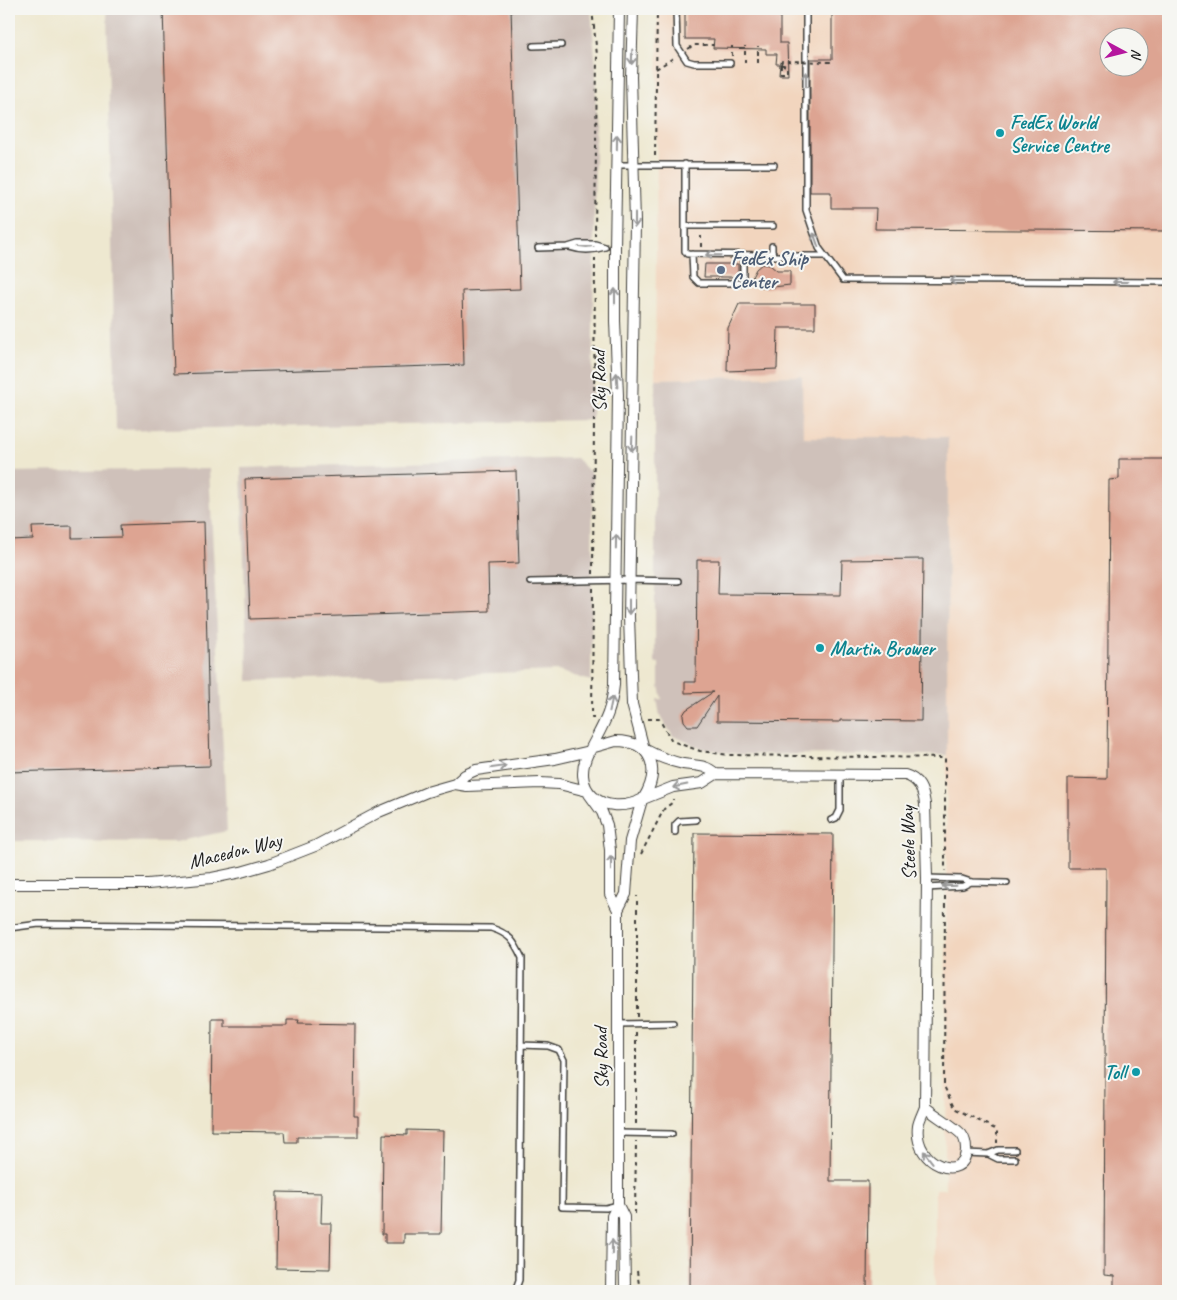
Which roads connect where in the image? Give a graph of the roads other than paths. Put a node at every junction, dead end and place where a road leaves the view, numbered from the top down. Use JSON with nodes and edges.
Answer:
{"nodes":[{"id":1,"x":619,"y":9,"type":"edge"},
{"id":2,"x":633,"y":9,"type":"edge"},
{"id":3,"x":676,"y":9,"type":"edge"},
{"id":4,"x":806,"y":9,"type":"edge"},
{"id":5,"x":561,"y":45,"type":"dead end"},
{"id":6,"x":533,"y":46,"type":"dead end"},
{"id":7,"x":730,"y":63,"type":"dead end"},
{"id":8,"x":685,"y":164,"type":"junction"},
{"id":9,"x":616,"y":165,"type":"junction"},
{"id":10,"x":633,"y":165,"type":"junction"},
{"id":11,"x":774,"y":165,"type":"dead end"},
{"id":12,"x":685,"y":226,"type":"junction"},
{"id":13,"x":773,"y":226,"type":"dead end"},
{"id":14,"x":538,"y":248,"type":"dead end"},
{"id":15,"x":610,"y":248,"type":"junction"},
{"id":16,"x":692,"y":254,"type":"junction"},
{"id":17,"x":743,"y":255,"type":"junction"},
{"id":18,"x":825,"y":256,"type":"junction"},
{"id":19,"x":1168,"y":282,"type":"edge"},
{"id":20,"x":616,"y":580,"type":"junction"},
{"id":21,"x":629,"y":580,"type":"junction"},
{"id":22,"x":678,"y":581,"type":"dead end"},
{"id":23,"x":530,"y":582,"type":"dead end"},
{"id":24,"x":590,"y":749,"type":"junction"},
{"id":25,"x":645,"y":749,"type":"junction"},
{"id":26,"x":716,"y":774,"type":"junction"},
{"id":27,"x":840,"y":775,"type":"junction"},
{"id":28,"x":454,"y":784,"type":"junction"},
{"id":29,"x":588,"y":792,"type":"junction"},
{"id":30,"x":642,"y":800,"type":"junction"},
{"id":31,"x":696,"y":820,"type":"dead end"},
{"id":32,"x":831,"y":820,"type":"dead end"},
{"id":33,"x":675,"y":832,"type":"dead end"},
{"id":34,"x":971,"y":882,"type":"junction"},
{"id":35,"x":926,"y":883,"type":"junction"},
{"id":36,"x":1007,"y":883,"type":"dead end"},
{"id":37,"x":9,"y":884,"type":"edge"},
{"id":38,"x":618,"y":910,"type":"junction"},
{"id":39,"x":9,"y":928,"type":"edge"},
{"id":40,"x":673,"y":1023,"type":"dead end"},
{"id":41,"x":618,"y":1024,"type":"junction"},
{"id":42,"x":521,"y":1045,"type":"junction"},
{"id":43,"x":925,"y":1108,"type":"junction"},
{"id":44,"x":618,"y":1133,"type":"junction"},
{"id":45,"x":672,"y":1134,"type":"dead end"},
{"id":46,"x":1015,"y":1150,"type":"dead end"},
{"id":47,"x":966,"y":1153,"type":"junction"},
{"id":48,"x":988,"y":1154,"type":"junction"},
{"id":49,"x":1015,"y":1159,"type":"dead end"},
{"id":50,"x":618,"y":1205,"type":"junction"},
{"id":51,"x":515,"y":1291,"type":"edge"},
{"id":52,"x":611,"y":1291,"type":"edge"},
{"id":53,"x":625,"y":1291,"type":"edge"}],
"edges":[{"from":9,"to":1,"type":"street","name":"Sky Road","one_way":true},
{"from":2,"to":10,"type":"street","name":"Sky Road","one_way":true},
{"from":3,"to":7,"type":"lane"},
{"from":18,"to":4,"type":"lane","one_way":true},
{"from":5,"to":6,"type":"lane"},
{"from":8,"to":10,"type":"lane"},
{"from":8,"to":11,"type":"lane"},
{"from":8,"to":12,"type":"lane"},
{"from":9,"to":10,"type":"lane"},
{"from":9,"to":15,"type":"street","name":"Sky Road"},
{"from":10,"to":21,"type":"street","name":"Sky Road","one_way":true},
{"from":12,"to":13,"type":"lane"},
{"from":12,"to":16,"type":"lane"},
{"from":14,"to":15,"type":"lane"},
{"from":20,"to":15,"type":"street","name":"Sky Road","one_way":true},
{"from":17,"to":16,"type":"lane","one_way":true},
{"from":16,"to":17,"type":"lane"},
{"from":17,"to":18,"type":"lane"},
{"from":19,"to":18,"type":"lane","one_way":true},
{"from":20,"to":21,"type":"lane"},
{"from":20,"to":23,"type":"lane"},
{"from":24,"to":20,"type":"street","name":"Sky Road","one_way":true},
{"from":21,"to":22,"type":"lane"},
{"from":21,"to":25,"type":"street","name":"Sky Road","one_way":true},
{"from":24,"to":25,"type":"street"},
{"from":28,"to":24,"type":"street","name":"Macedon Way","one_way":true},
{"from":24,"to":29,"type":"street"},
{"from":25,"to":26,"type":"street","name":"Steele Way"},
{"from":25,"to":30,"type":"street"},
{"from":26,"to":27,"type":"street","name":"Steele Way"},
{"from":26,"to":30,"type":"street","name":"Steele Way","one_way":true},
{"from":27,"to":32,"type":"lane"},
{"from":27,"to":35,"type":"street","name":"Steele Way"},
{"from":28,"to":29,"type":"street","name":"Macedon Way"},
{"from":28,"to":37,"type":"street","name":"Macedon Way"},
{"from":29,"to":30,"type":"street"},
{"from":38,"to":29,"type":"street","name":"Sky Road","one_way":true},
{"from":30,"to":38,"type":"street","name":"Sky Road"},
{"from":31,"to":33,"type":"lane"},
{"from":34,"to":35,"type":"lane"},
{"from":34,"to":35,"type":"lane","one_way":true},
{"from":34,"to":36,"type":"lane"},
{"from":35,"to":43,"type":"street","name":"Steele Way"},
{"from":38,"to":41,"type":"street","name":"Sky Road"},
{"from":39,"to":42,"type":"lane"},
{"from":40,"to":41,"type":"lane"},
{"from":41,"to":44,"type":"street","name":"Sky Road"},
{"from":42,"to":50,"type":"lane"},
{"from":42,"to":51,"type":"lane"},
{"from":43,"to":47,"type":"street"},
{"from":47,"to":43,"type":"street","name":"Steele Way","one_way":true},
{"from":44,"to":45,"type":"lane"},
{"from":44,"to":50,"type":"street","name":"Sky Road"},
{"from":46,"to":48,"type":"lane"},
{"from":47,"to":48,"type":"lane"},
{"from":48,"to":49,"type":"lane"},
{"from":52,"to":50,"type":"street","name":"Sky Road","one_way":true},
{"from":50,"to":53,"type":"street","name":"Sky Road"}]}
